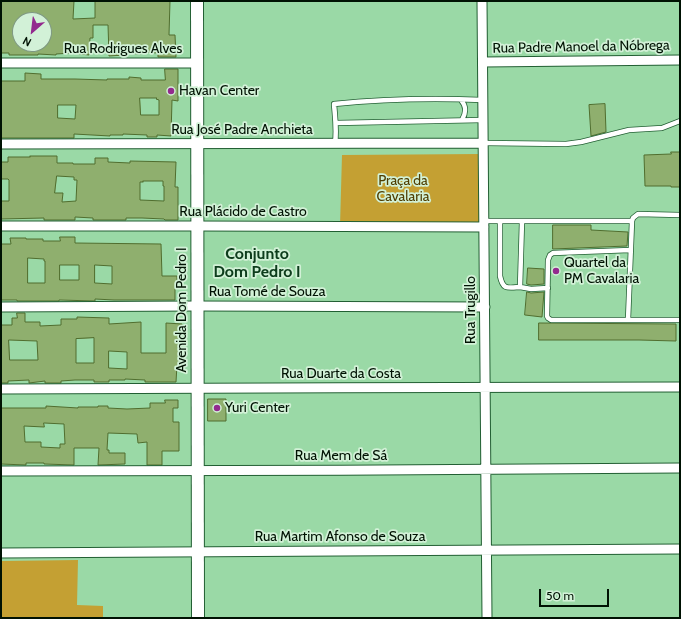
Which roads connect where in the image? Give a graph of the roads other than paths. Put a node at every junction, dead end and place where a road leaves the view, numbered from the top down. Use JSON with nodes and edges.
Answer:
{"nodes":[{"id":1,"x":197,"y":1,"type":"edge"},
{"id":2,"x":482,"y":1,"type":"edge"},
{"id":3,"x":680,"y":60,"type":"edge"},
{"id":4,"x":483,"y":62,"type":"junction"},
{"id":5,"x":1,"y":63,"type":"edge"},
{"id":6,"x":197,"y":63,"type":"junction"},
{"id":7,"x":461,"y":100,"type":"junction"},
{"id":8,"x":483,"y":100,"type":"junction"},
{"id":9,"x":462,"y":120,"type":"junction"},
{"id":10,"x":483,"y":120,"type":"junction"},
{"id":11,"x":680,"y":121,"type":"edge"},
{"id":12,"x":336,"y":123,"type":"junction"},
{"id":13,"x":483,"y":143,"type":"junction"},
{"id":14,"x":1,"y":144,"type":"edge"},
{"id":15,"x":197,"y":144,"type":"junction"},
{"id":16,"x":335,"y":144,"type":"junction"},
{"id":17,"x":680,"y":215,"type":"edge"},
{"id":18,"x":500,"y":221,"type":"junction"},
{"id":19,"x":522,"y":221,"type":"junction"},
{"id":20,"x":632,"y":221,"type":"junction"},
{"id":21,"x":484,"y":224,"type":"junction"},
{"id":22,"x":1,"y":226,"type":"edge"},
{"id":23,"x":197,"y":226,"type":"junction"},
{"id":24,"x":630,"y":250,"type":"junction"},
{"id":25,"x":520,"y":287,"type":"junction"},
{"id":26,"x":548,"y":288,"type":"junction"},
{"id":27,"x":198,"y":306,"type":"junction"},
{"id":28,"x":1,"y":307,"type":"edge"},
{"id":29,"x":485,"y":307,"type":"junction"},
{"id":30,"x":628,"y":320,"type":"junction"},
{"id":31,"x":680,"y":320,"type":"edge"},
{"id":32,"x":198,"y":387,"type":"junction"},
{"id":33,"x":680,"y":387,"type":"edge"},
{"id":34,"x":485,"y":388,"type":"junction"},
{"id":35,"x":1,"y":389,"type":"edge"},
{"id":36,"x":680,"y":468,"type":"edge"},
{"id":37,"x":198,"y":470,"type":"junction"},
{"id":38,"x":486,"y":470,"type":"junction"},
{"id":39,"x":1,"y":471,"type":"edge"},
{"id":40,"x":680,"y":549,"type":"edge"},
{"id":41,"x":487,"y":550,"type":"junction"},
{"id":42,"x":198,"y":552,"type":"junction"},
{"id":43,"x":1,"y":553,"type":"edge"},
{"id":44,"x":198,"y":618,"type":"edge"},
{"id":45,"x":488,"y":618,"type":"edge"}],
"edges":[{"from":1,"to":6,"type":"street","name":"Avenida Dom Pedro I"},
{"from":2,"to":4,"type":"street","name":"Rua Trugillo"},
{"from":3,"to":4,"type":"street","name":"Rua Padre Manoel da Nóbrega"},
{"from":4,"to":8,"type":"street","name":"Rua Trugillo"},
{"from":5,"to":6,"type":"street","name":"Rua Rodrigues Alves"},
{"from":6,"to":15,"type":"street","name":"Avenida Dom Pedro I"},
{"from":7,"to":8,"type":"lane"},
{"from":7,"to":9,"type":"lane"},
{"from":7,"to":12,"type":"lane"},
{"from":8,"to":10,"type":"street","name":"Rua Trugillo"},
{"from":9,"to":10,"type":"lane"},
{"from":9,"to":12,"type":"lane"},
{"from":10,"to":13,"type":"street","name":"Rua Trugillo"},
{"from":11,"to":13,"type":"lane"},
{"from":12,"to":16,"type":"lane"},
{"from":13,"to":16,"type":"street","name":"Rua José Padre Anchieta"},
{"from":13,"to":21,"type":"street","name":"Rua Trugillo"},
{"from":14,"to":15,"type":"street","name":"Rua José Padre Anchieta"},
{"from":15,"to":16,"type":"street","name":"Rua José Padre Anchieta"},
{"from":15,"to":23,"type":"street","name":"Avenida Dom Pedro I"},
{"from":17,"to":20,"type":"lane"},
{"from":18,"to":19,"type":"lane"},
{"from":18,"to":21,"type":"lane"},
{"from":18,"to":25,"type":"lane"},
{"from":19,"to":20,"type":"lane"},
{"from":19,"to":25,"type":"lane"},
{"from":20,"to":24,"type":"lane"},
{"from":21,"to":23,"type":"street","name":"Rua Plácido de Castro"},
{"from":21,"to":29,"type":"street","name":"Rua Trugillo"},
{"from":22,"to":23,"type":"street","name":"Rua Plácido de Castro"},
{"from":23,"to":27,"type":"street","name":"Avenida Dom Pedro I"},
{"from":24,"to":26,"type":"lane"},
{"from":24,"to":30,"type":"lane"},
{"from":25,"to":26,"type":"lane"},
{"from":26,"to":30,"type":"lane"},
{"from":27,"to":28,"type":"street","name":"Rua Tomé de Souza"},
{"from":27,"to":29,"type":"street","name":"Rua Tomé de Souza"},
{"from":27,"to":32,"type":"street","name":"Avenida Dom Pedro I"},
{"from":29,"to":34,"type":"street","name":"Rua Trugillo"},
{"from":30,"to":31,"type":"lane"},
{"from":32,"to":34,"type":"street","name":"Rua Duarte da Costa"},
{"from":32,"to":35,"type":"street","name":"Rua Duarte da Costa"},
{"from":32,"to":37,"type":"street","name":"Avenida Dom Pedro I"},
{"from":33,"to":34,"type":"street","name":"Rua Duarte da Costa"},
{"from":34,"to":38,"type":"street","name":"Rua Trugillo"},
{"from":36,"to":38,"type":"street","name":"Rua Mem de Sá"},
{"from":37,"to":38,"type":"street","name":"Rua Mem de Sá"},
{"from":37,"to":39,"type":"street","name":"Rua Mem de Sá"},
{"from":37,"to":42,"type":"street","name":"Avenida Dom Pedro I"},
{"from":38,"to":41,"type":"street","name":"Rua Trugillo"},
{"from":40,"to":41,"type":"street","name":"Rua Martim Afonso de Souza"},
{"from":41,"to":42,"type":"street","name":"Rua Martim Afonso de Souza"},
{"from":41,"to":45,"type":"street","name":"Rua Trugillo"},
{"from":42,"to":43,"type":"street","name":"Rua Martim Afonso de Souza"},
{"from":42,"to":44,"type":"street","name":"Avenida Dom Pedro I"}]}
